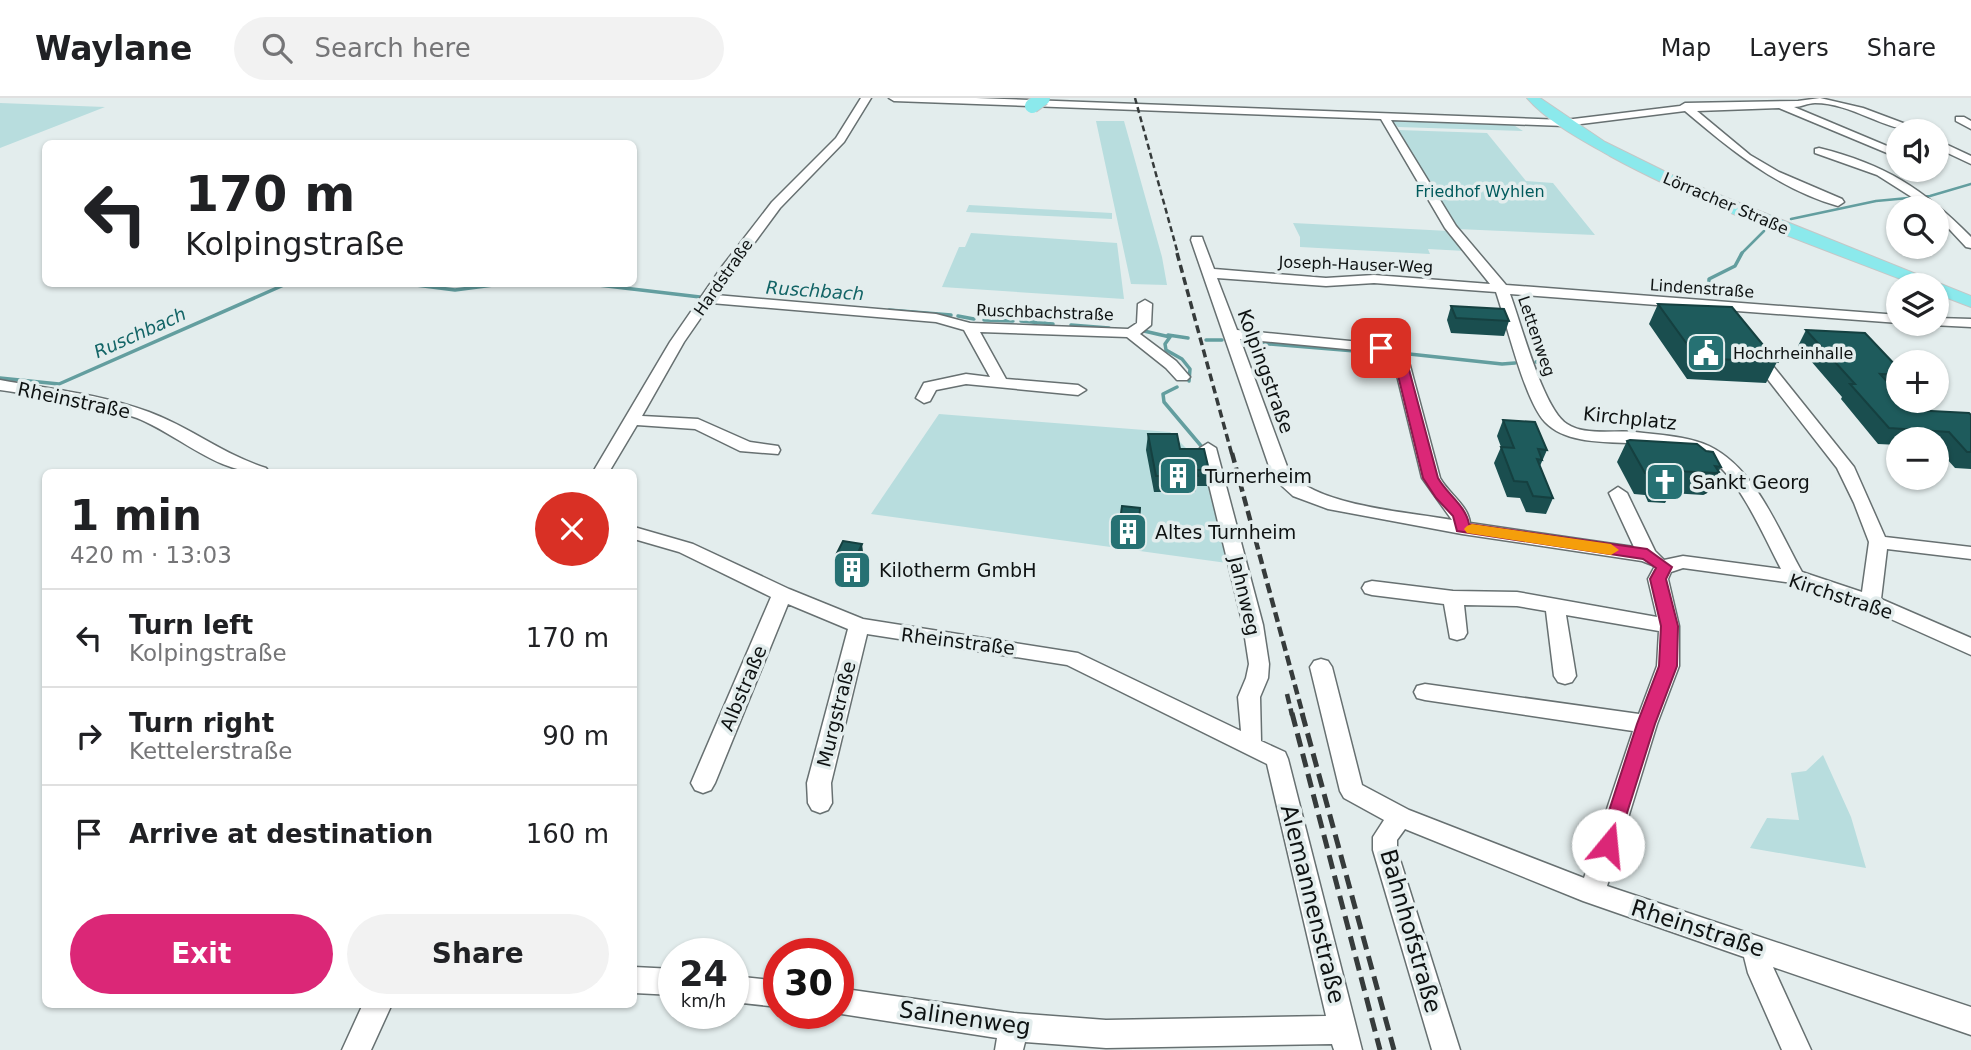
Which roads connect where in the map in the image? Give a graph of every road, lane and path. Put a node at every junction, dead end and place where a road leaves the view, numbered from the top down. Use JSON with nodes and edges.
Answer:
{"nodes":[{"id":1,"x":866,"y":98,"type":"edge"},
{"id":2,"x":894,"y":98,"type":"edge"},
{"id":3,"x":1672,"y":98,"type":"edge"},
{"id":4,"x":1815,"y":99,"type":"edge"},
{"id":5,"x":1537,"y":101,"type":"edge"},
{"id":6,"x":1779,"y":104,"type":"junction"},
{"id":7,"x":1687,"y":108,"type":"junction"},
{"id":8,"x":1384,"y":116,"type":"junction"},
{"id":9,"x":1960,"y":119,"type":"dead end"},
{"id":10,"x":1886,"y":120,"type":"edge"},
{"id":11,"x":1528,"y":121,"type":"junction"},
{"id":12,"x":1591,"y":122,"type":"junction"},
{"id":13,"x":1565,"y":123,"type":"junction"},
{"id":14,"x":1971,"y":126,"type":"edge"},
{"id":15,"x":1600,"y":144,"type":"junction"},
{"id":16,"x":1886,"y":149,"type":"edge"},
{"id":17,"x":1949,"y":149,"type":"edge"},
{"id":18,"x":1819,"y":151,"type":"dead end"},
{"id":19,"x":1971,"y":161,"type":"edge"},
{"id":20,"x":1921,"y":196,"type":"edge"},
{"id":21,"x":1838,"y":202,"type":"dead end"},
{"id":22,"x":1949,"y":221,"type":"edge"},
{"id":23,"x":1198,"y":240,"type":"dead end"},
{"id":24,"x":1969,"y":241,"type":"edge"},
{"id":25,"x":1209,"y":273,"type":"junction"},
{"id":26,"x":1900,"y":273,"type":"edge"},
{"id":27,"x":1502,"y":289,"type":"junction"},
{"id":28,"x":1949,"y":293,"type":"edge"},
{"id":29,"x":708,"y":299,"type":"junction"},
{"id":30,"x":1971,"y":302,"type":"edge"},
{"id":31,"x":1145,"y":304,"type":"dead end"},
{"id":32,"x":1886,"y":319,"type":"edge"},
{"id":33,"x":1949,"y":322,"type":"edge"},
{"id":34,"x":1971,"y":323,"type":"edge"},
{"id":35,"x":970,"y":327,"type":"junction"},
{"id":36,"x":1131,"y":333,"type":"junction"},
{"id":37,"x":1230,"y":334,"type":"junction"},
{"id":38,"x":1749,"y":345,"type":"edge"},
{"id":39,"x":1182,"y":377,"type":"dead end"},
{"id":40,"x":1000,"y":383,"type":"junction"},
{"id":41,"x":0,"y":385,"type":"edge"},
{"id":42,"x":1078,"y":390,"type":"dead end"},
{"id":43,"x":924,"y":398,"type":"dead end"},
{"id":44,"x":630,"y":420,"type":"junction"},
{"id":45,"x":1561,"y":428,"type":"joint"},
{"id":46,"x":1208,"y":448,"type":"dead end"},
{"id":47,"x":772,"y":450,"type":"dead end"},
{"id":48,"x":252,"y":469,"type":"edge"},
{"id":49,"x":603,"y":469,"type":"edge"},
{"id":50,"x":1618,"y":493,"type":"dead end"},
{"id":51,"x":1462,"y":528,"type":"junction"},
{"id":52,"x":637,"y":534,"type":"edge"},
{"id":53,"x":1878,"y":542,"type":"junction"},
{"id":54,"x":1971,"y":553,"type":"edge"},
{"id":55,"x":1656,"y":561,"type":"junction"},
{"id":56,"x":1795,"y":578,"type":"junction"},
{"id":57,"x":1372,"y":588,"type":"dead end"},
{"id":58,"x":782,"y":594,"type":"junction"},
{"id":59,"x":1453,"y":598,"type":"junction"},
{"id":60,"x":1871,"y":602,"type":"junction"},
{"id":61,"x":1555,"y":607,"type":"junction"},
{"id":62,"x":859,"y":625,"type":"junction"},
{"id":63,"x":1669,"y":626,"type":"junction"},
{"id":64,"x":1457,"y":633,"type":"dead end"},
{"id":65,"x":1971,"y":647,"type":"edge"},
{"id":66,"x":1321,"y":667,"type":"dead end"},
{"id":67,"x":1565,"y":676,"type":"dead end"},
{"id":68,"x":1425,"y":692,"type":"dead end"},
{"id":69,"x":1646,"y":724,"type":"junction"},
{"id":70,"x":1249,"y":745,"type":"junction"},
{"id":71,"x":1277,"y":759,"type":"joint"},
{"id":72,"x":703,"y":783,"type":"dead end"},
{"id":73,"x":820,"y":803,"type":"dead end"},
{"id":74,"x":1401,"y":817,"type":"junction"},
{"id":75,"x":1592,"y":893,"type":"junction"},
{"id":76,"x":1755,"y":947,"type":"junction"},
{"id":77,"x":637,"y":980,"type":"edge"},
{"id":78,"x":658,"y":981,"type":"edge"},
{"id":79,"x":854,"y":1004,"type":"edge"},
{"id":80,"x":376,"y":1008,"type":"edge"},
{"id":81,"x":1971,"y":1021,"type":"edge"},
{"id":82,"x":1012,"y":1038,"type":"edge"},
{"id":83,"x":1346,"y":1040,"type":"edge"},
{"id":84,"x":356,"y":1050,"type":"edge"},
{"id":85,"x":1446,"y":1050,"type":"edge"},
{"id":86,"x":1797,"y":1050,"type":"edge"}],
"edges":[{"from":1,"to":29,"type":"street","name":"Hardstraße"},
{"from":2,"to":8,"type":"street"},
{"from":3,"to":7,"type":"street"},
{"from":4,"to":6,"type":"street"},
{"from":4,"to":10,"type":"street"},
{"from":5,"to":11,"type":"street"},
{"from":5,"to":13,"type":"main road","name":"Lörracher Straße"},
{"from":6,"to":7,"type":"street"},
{"from":6,"to":16,"type":"street"},
{"from":7,"to":12,"type":"street"},
{"from":7,"to":21,"type":"street"},
{"from":8,"to":11,"type":"street"},
{"from":8,"to":27,"type":"street","name":"Lettenweg"},
{"from":9,"to":14,"type":"street"},
{"from":11,"to":13,"type":"street"},
{"from":12,"to":13,"type":"street"},
{"from":12,"to":15,"type":"street"},
{"from":13,"to":15,"type":"main road","name":"Lörracher Straße"},
{"from":15,"to":26,"type":"main road","name":"Lörracher Straße"},
{"from":17,"to":19,"type":"street"},
{"from":18,"to":20,"type":"street"},
{"from":22,"to":24,"type":"street"},
{"from":23,"to":25,"type":"street","name":"Kolpingstraße"},
{"from":25,"to":27,"type":"street","name":"Joseph-Hauser-Weg"},
{"from":25,"to":37,"type":"street","name":"Kolpingstraße"},
{"from":27,"to":32,"type":"street","name":"Lindenstraße"},
{"from":27,"to":45,"type":"street","name":"Lettenweg"},
{"from":28,"to":30,"type":"main road"},
{"from":29,"to":35,"type":"street","name":"Ruschbachstraße"},
{"from":29,"to":44,"type":"street","name":"Hardstraße"},
{"from":31,"to":36,"type":"street"},
{"from":33,"to":34,"type":"street"},
{"from":35,"to":36,"type":"street","name":"Ruschbachstraße"},
{"from":35,"to":40,"type":"street"},
{"from":36,"to":39,"type":"street"},
{"from":37,"to":51,"type":"street","name":"Kolpingstraße"},
{"from":37,"to":51,"type":"street"},
{"from":38,"to":53,"type":"street"},
{"from":40,"to":42,"type":"street"},
{"from":40,"to":43,"type":"street"},
{"from":41,"to":48,"type":"street","name":"Rheinstraße"},
{"from":44,"to":47,"type":"street"},
{"from":44,"to":49,"type":"street","name":"Hardstraße"},
{"from":45,"to":56,"type":"street","name":"Kirchplatz"},
{"from":46,"to":70,"type":"street","name":"Jahnweg"},
{"from":50,"to":55,"type":"street"},
{"from":51,"to":55,"type":"street","name":"Kolpingstraße"},
{"from":52,"to":58,"type":"street","name":"Rheinstraße"},
{"from":53,"to":54,"type":"street"},
{"from":53,"to":60,"type":"street"},
{"from":55,"to":56,"type":"street","name":"Kirchstraße"},
{"from":55,"to":63,"type":"street"},
{"from":56,"to":60,"type":"street","name":"Kirchstraße"},
{"from":57,"to":59,"type":"street"},
{"from":58,"to":62,"type":"street","name":"Rheinstraße"},
{"from":58,"to":72,"type":"street","name":"Albstraße"},
{"from":59,"to":61,"type":"street"},
{"from":59,"to":64,"type":"street"},
{"from":60,"to":65,"type":"street","name":"Kirchstraße"},
{"from":61,"to":63,"type":"street"},
{"from":61,"to":67,"type":"street"},
{"from":62,"to":70,"type":"street","name":"Rheinstraße"},
{"from":62,"to":73,"type":"street","name":"Murgstraße"},
{"from":63,"to":69,"type":"street"},
{"from":66,"to":74,"type":"street","name":"Rheinstraße"},
{"from":68,"to":69,"type":"street"},
{"from":69,"to":75,"type":"street"},
{"from":70,"to":71,"type":"street","name":"Rheinstraße"},
{"from":71,"to":83,"type":"street","name":"Alemannenstraße"},
{"from":74,"to":75,"type":"street","name":"Rheinstraße"},
{"from":74,"to":85,"type":"street","name":"Bahnhofstraße"},
{"from":75,"to":76,"type":"street","name":"Rheinstraße"},
{"from":76,"to":81,"type":"street","name":"Rheinstraße"},
{"from":76,"to":86,"type":"street"},
{"from":77,"to":78,"type":"street"},
{"from":79,"to":82,"type":"street","name":"Salinenweg"},
{"from":80,"to":84,"type":"street"},
{"from":82,"to":83,"type":"street","name":"Salinenweg"}]}
